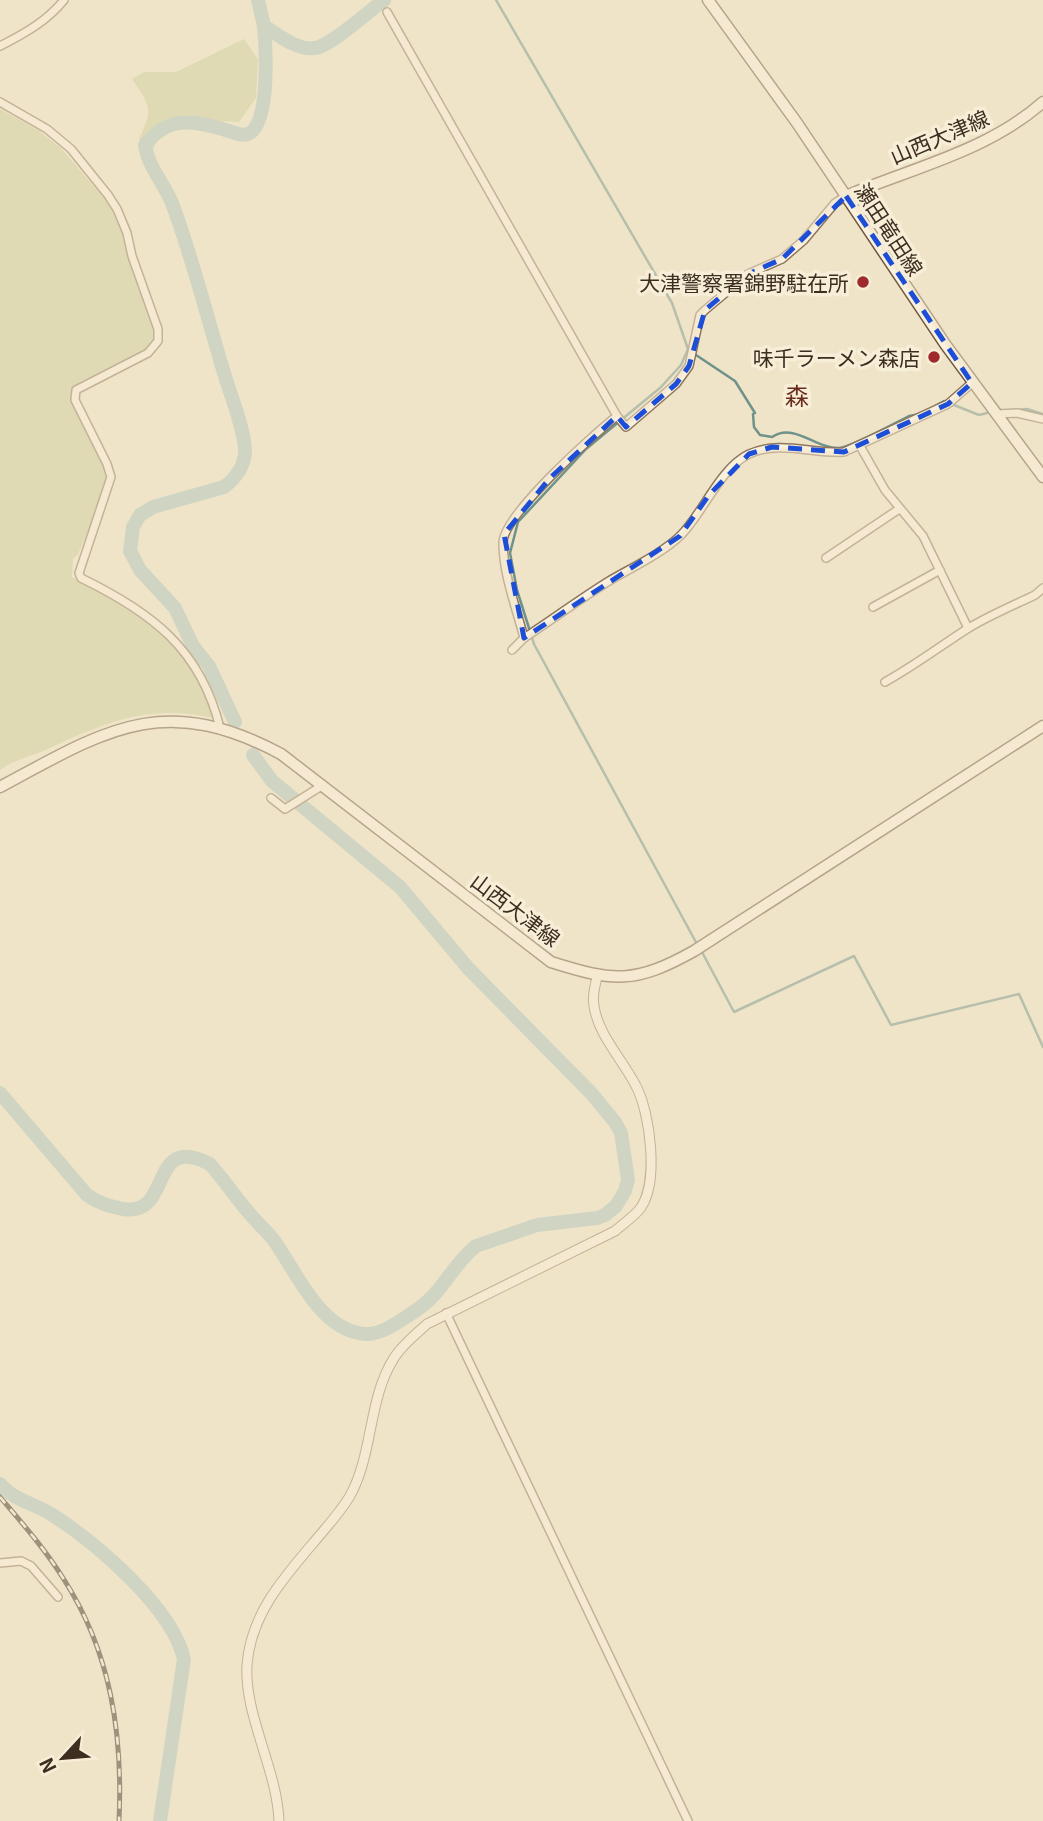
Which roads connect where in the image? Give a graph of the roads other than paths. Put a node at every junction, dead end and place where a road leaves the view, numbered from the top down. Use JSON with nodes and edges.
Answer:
{"nodes":[{"id":1,"x":64,"y":0,"type":"edge"},
{"id":2,"x":709,"y":0,"type":"edge"},
{"id":3,"x":387,"y":12,"type":"dead end"},
{"id":4,"x":0,"y":46,"type":"edge"},
{"id":5,"x":0,"y":102,"type":"edge"},
{"id":6,"x":1043,"y":102,"type":"edge"},
{"id":7,"x":846,"y":196,"type":"junction"},
{"id":8,"x":972,"y":383,"type":"junction"},
{"id":9,"x":998,"y":414,"type":"junction"},
{"id":10,"x":617,"y":416,"type":"junction"},
{"id":11,"x":1043,"y":419,"type":"edge"},
{"id":12,"x":860,"y":446,"type":"junction"},
{"id":13,"x":1043,"y":477,"type":"edge"},
{"id":14,"x":899,"y":509,"type":"junction"},
{"id":15,"x":826,"y":558,"type":"dead end"},
{"id":16,"x":940,"y":570,"type":"junction"},
{"id":17,"x":1043,"y":588,"type":"edge"},
{"id":18,"x":873,"y":607,"type":"dead end"},
{"id":19,"x":968,"y":628,"type":"junction"},
{"id":20,"x":524,"y":638,"type":"junction"},
{"id":21,"x":512,"y":650,"type":"dead end"},
{"id":22,"x":885,"y":682,"type":"dead end"},
{"id":23,"x":1043,"y":726,"type":"edge"},
{"id":24,"x":220,"y":727,"type":"junction"},
{"id":25,"x":323,"y":785,"type":"junction"},
{"id":26,"x":0,"y":787,"type":"edge"},
{"id":27,"x":271,"y":798,"type":"dead end"},
{"id":28,"x":598,"y":974,"type":"junction"},
{"id":29,"x":446,"y":1313,"type":"junction"},
{"id":30,"x":0,"y":1563,"type":"edge"},
{"id":31,"x":58,"y":1597,"type":"dead end"},
{"id":32,"x":279,"y":1821,"type":"edge"},
{"id":33,"x":688,"y":1821,"type":"edge"}],
"edges":[{"from":1,"to":4,"type":"street"},
{"from":2,"to":7,"type":"main road","name":"瀬田竜田線"},
{"from":3,"to":10,"type":"street"},
{"from":5,"to":24,"type":"street"},
{"from":6,"to":7,"type":"main road","name":"山西大津線"},
{"from":7,"to":8,"type":"main road","name":"瀬田竜田線"},
{"from":7,"to":10,"type":"street"},
{"from":8,"to":9,"type":"main road","name":"瀬田竜田線"},
{"from":8,"to":12,"type":"street"},
{"from":9,"to":11,"type":"street"},
{"from":9,"to":13,"type":"main road","name":"瀬田竜田線"},
{"from":10,"to":20,"type":"street"},
{"from":12,"to":14,"type":"street"},
{"from":12,"to":20,"type":"street"},
{"from":14,"to":15,"type":"street"},
{"from":14,"to":16,"type":"street"},
{"from":16,"to":18,"type":"street"},
{"from":16,"to":19,"type":"street"},
{"from":17,"to":19,"type":"street"},
{"from":19,"to":22,"type":"street"},
{"from":20,"to":21,"type":"street"},
{"from":23,"to":28,"type":"main road","name":"山西大津線"},
{"from":24,"to":25,"type":"main road","name":"山西大津線"},
{"from":24,"to":26,"type":"main road","name":"山西大津線"},
{"from":25,"to":27,"type":"street"},
{"from":25,"to":28,"type":"main road","name":"山西大津線"},
{"from":28,"to":29,"type":"street"},
{"from":29,"to":32,"type":"street"},
{"from":29,"to":33,"type":"street"},
{"from":30,"to":31,"type":"street"}]}
